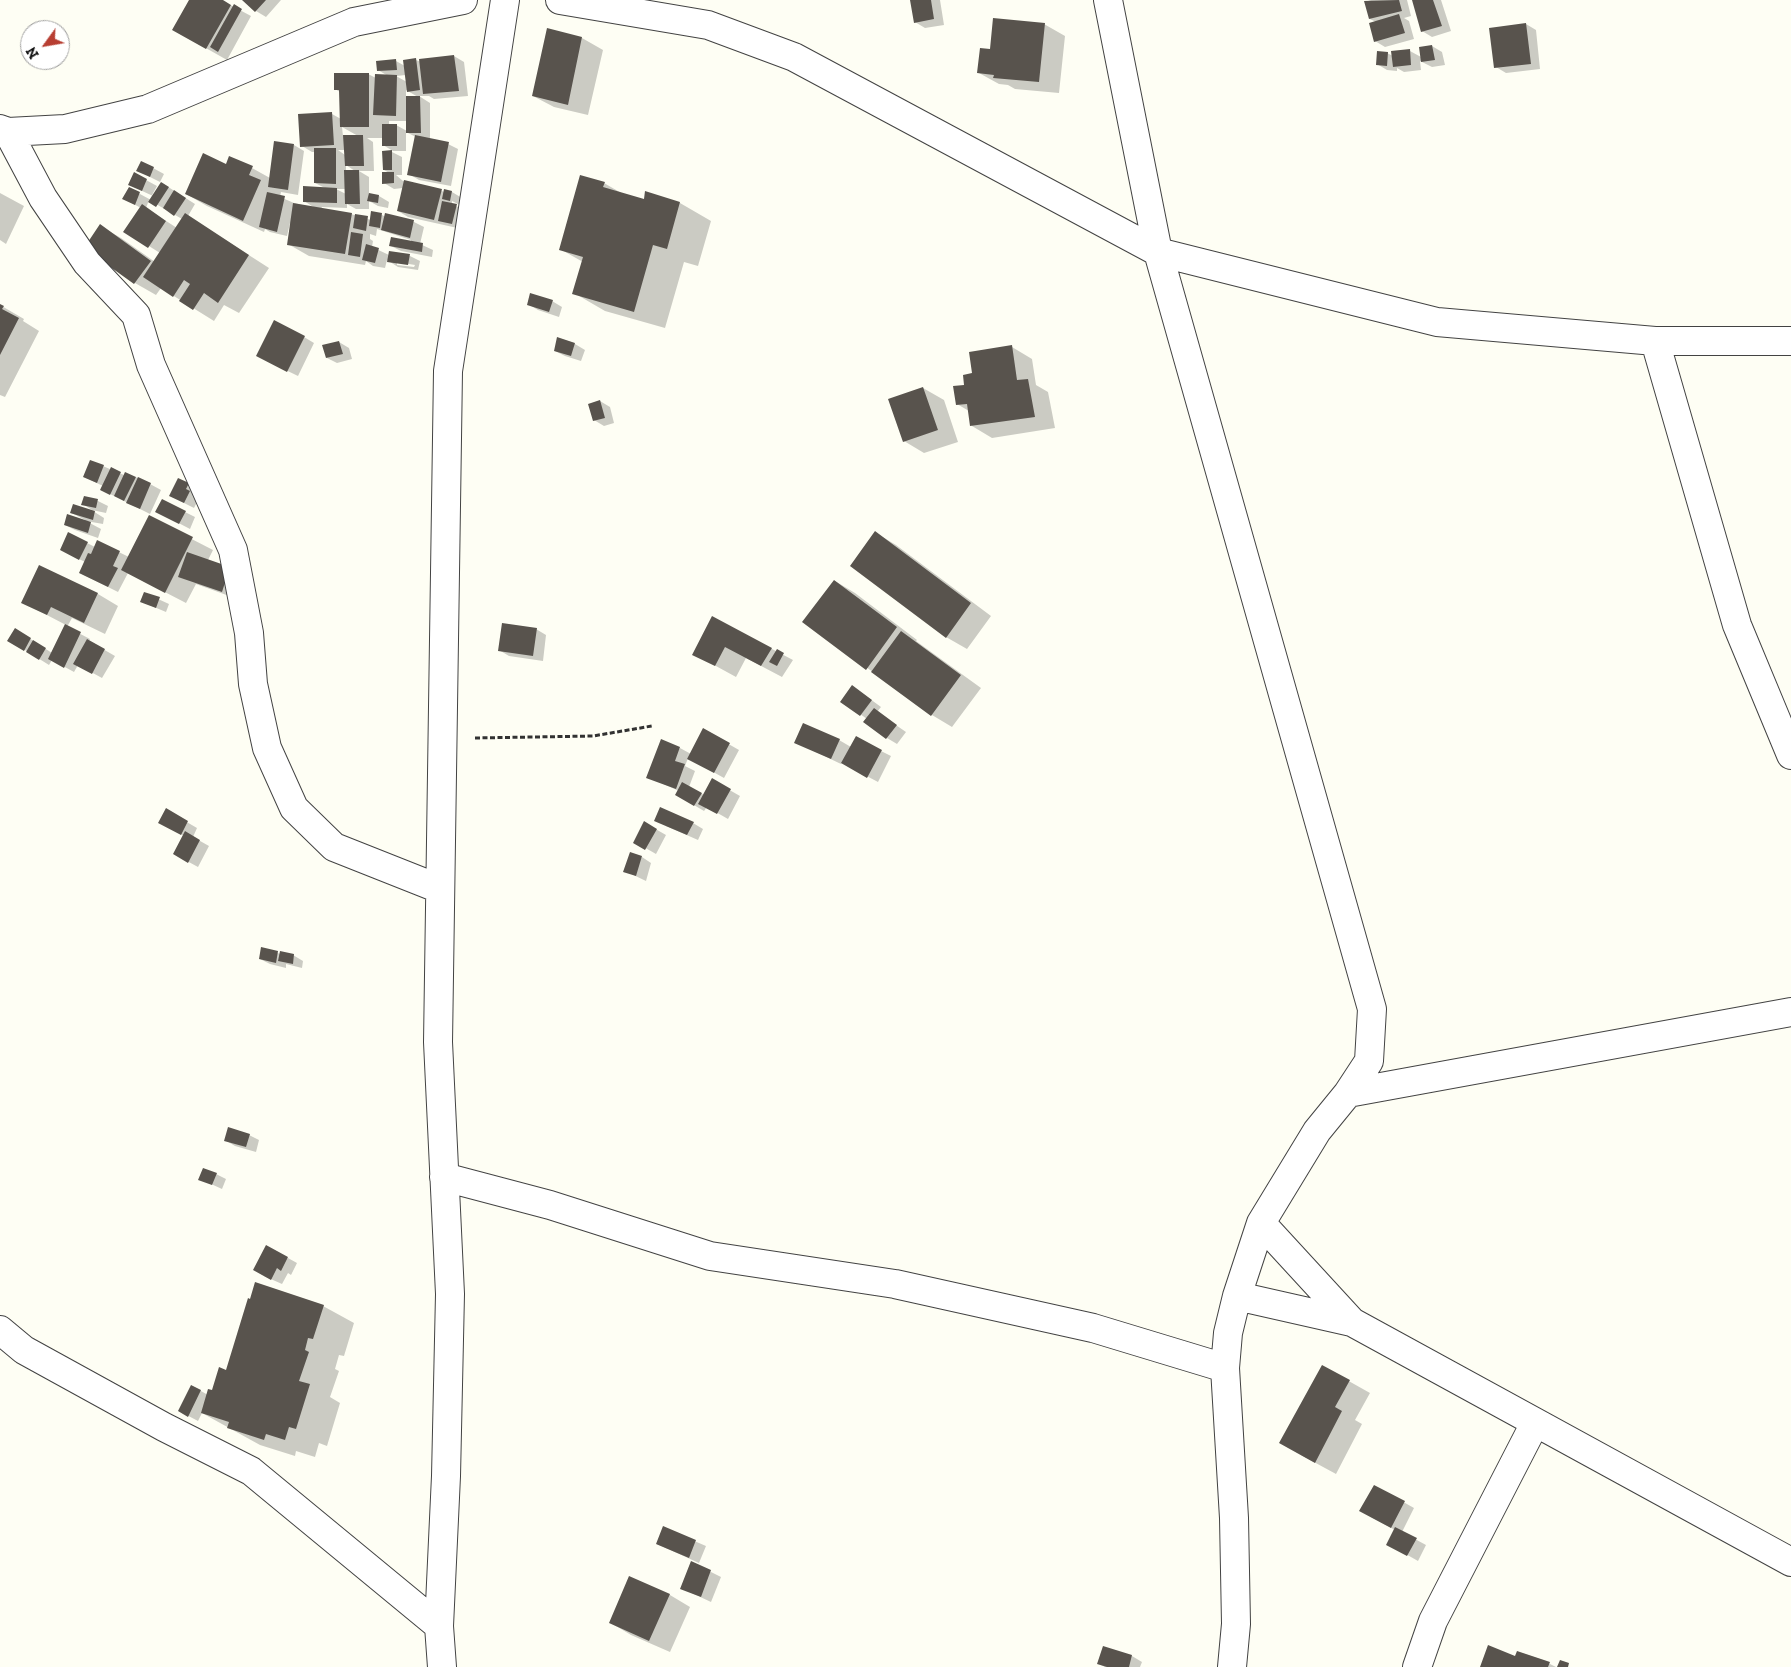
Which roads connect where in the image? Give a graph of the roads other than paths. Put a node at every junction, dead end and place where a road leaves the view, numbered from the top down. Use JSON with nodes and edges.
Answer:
{"nodes":[{"id":1,"x":463,"y":0,"type":"edge"},
{"id":2,"x":505,"y":0,"type":"edge"},
{"id":3,"x":560,"y":0,"type":"edge"},
{"id":4,"x":1108,"y":0,"type":"edge"},
{"id":5,"x":4,"y":130,"type":"edge"},
{"id":6,"x":1158,"y":252,"type":"junction"},
{"id":7,"x":1791,"y":341,"type":"edge"},
{"id":8,"x":1655,"y":342,"type":"junction"},
{"id":9,"x":1791,"y":755,"type":"edge"},
{"id":10,"x":440,"y":889,"type":"junction"},
{"id":11,"x":1791,"y":1012,"type":"edge"},
{"id":12,"x":1348,"y":1093,"type":"junction"},
{"id":13,"x":444,"y":1177,"type":"junction"},
{"id":14,"x":1261,"y":1223,"type":"junction"},
{"id":15,"x":1237,"y":1296,"type":"junction"},
{"id":16,"x":1352,"y":1322,"type":"junction"},
{"id":17,"x":0,"y":1330,"type":"edge"},
{"id":18,"x":1225,"y":1368,"type":"junction"},
{"id":19,"x":1535,"y":1423,"type":"junction"},
{"id":20,"x":1791,"y":1562,"type":"edge"},
{"id":21,"x":439,"y":1626,"type":"junction"},
{"id":22,"x":442,"y":1667,"type":"edge"},
{"id":23,"x":1232,"y":1667,"type":"edge"},
{"id":24,"x":1417,"y":1667,"type":"edge"}],
"edges":[{"from":1,"to":5,"type":"street"},
{"from":2,"to":10,"type":"street"},
{"from":3,"to":6,"type":"street"},
{"from":4,"to":6,"type":"street"},
{"from":5,"to":10,"type":"street"},
{"from":6,"to":8,"type":"street"},
{"from":6,"to":12,"type":"street"},
{"from":7,"to":8,"type":"street"},
{"from":8,"to":9,"type":"street"},
{"from":10,"to":13,"type":"street"},
{"from":11,"to":12,"type":"street"},
{"from":12,"to":14,"type":"street"},
{"from":13,"to":18,"type":"street"},
{"from":13,"to":21,"type":"street"},
{"from":14,"to":15,"type":"street"},
{"from":14,"to":16,"type":"street"},
{"from":15,"to":16,"type":"street"},
{"from":15,"to":18,"type":"street"},
{"from":16,"to":19,"type":"street"},
{"from":17,"to":21,"type":"street"},
{"from":18,"to":23,"type":"street"},
{"from":19,"to":20,"type":"street"},
{"from":19,"to":24,"type":"street"},
{"from":21,"to":22,"type":"street"}]}
